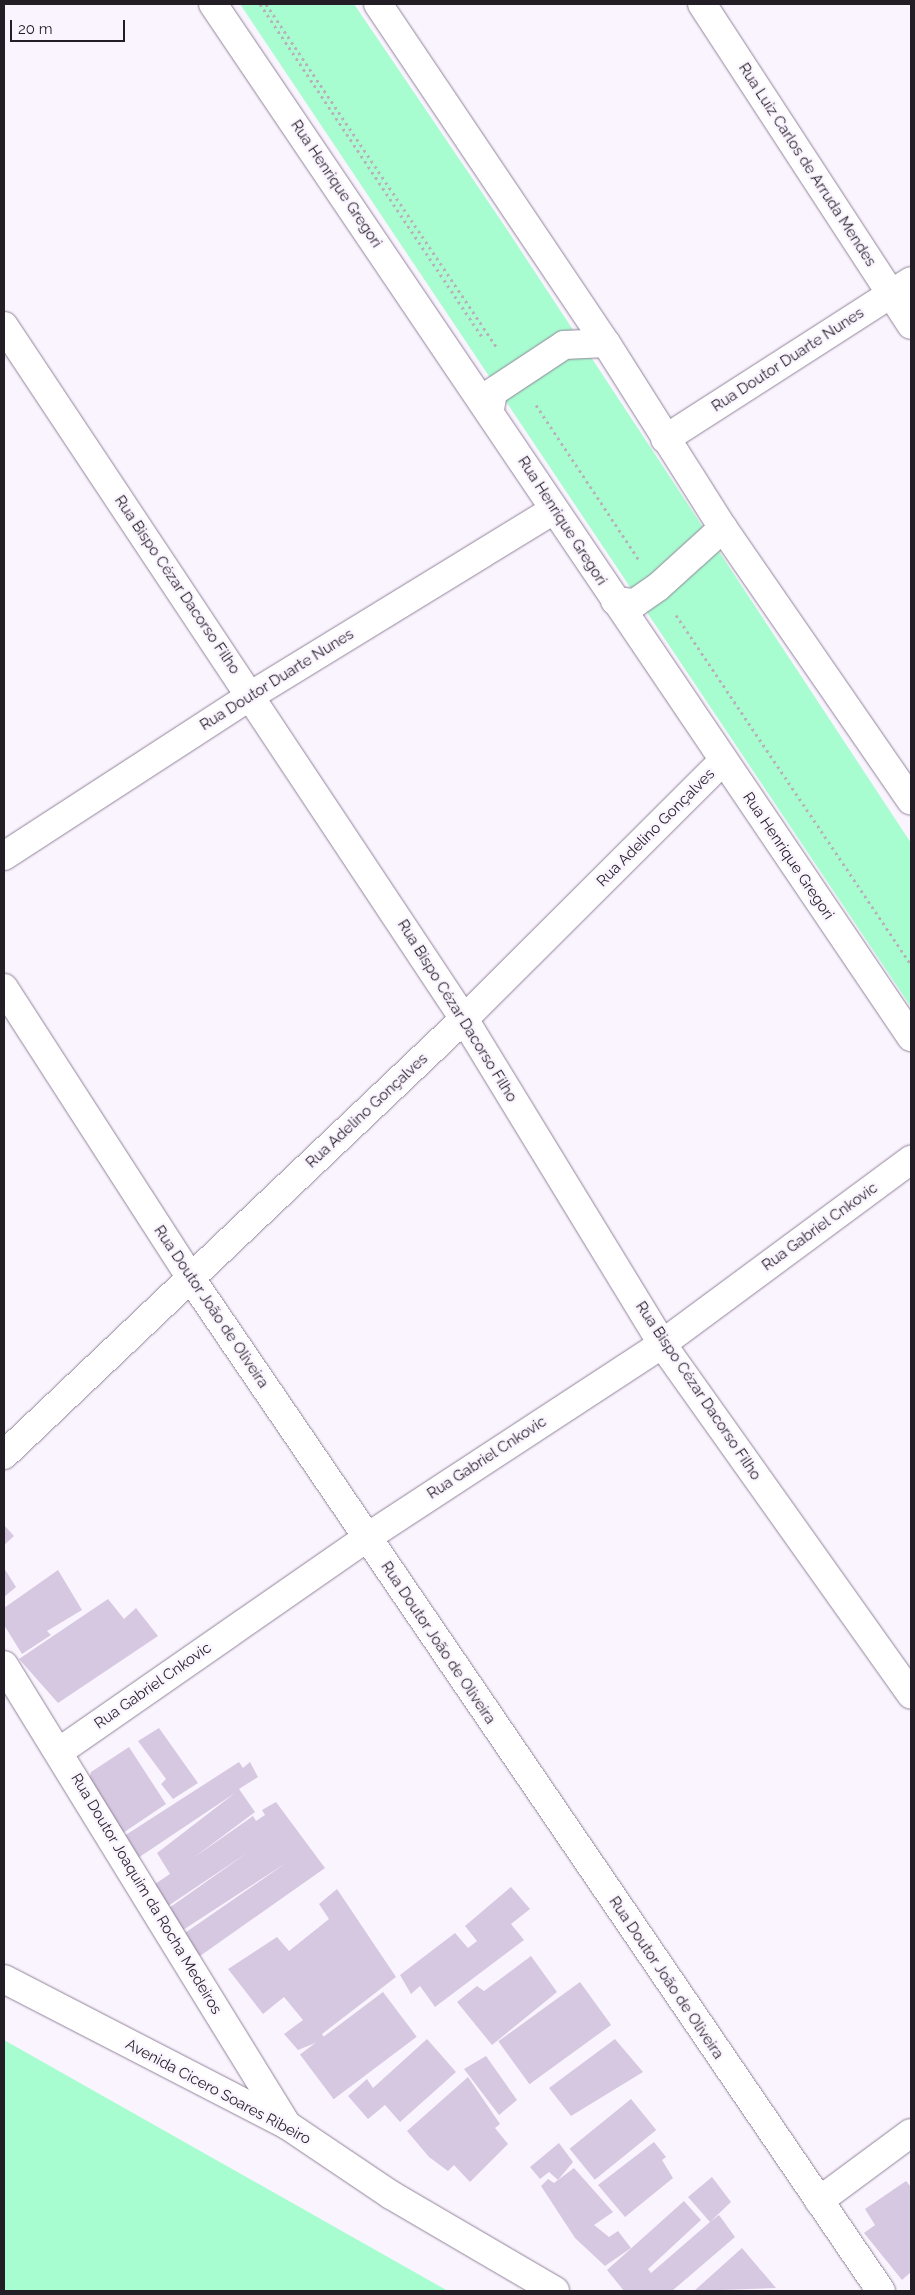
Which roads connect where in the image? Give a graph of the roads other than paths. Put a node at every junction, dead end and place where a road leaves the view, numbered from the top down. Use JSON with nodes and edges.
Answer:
{"nodes":[{"id":1,"x":213,"y":4,"type":"edge"},
{"id":2,"x":378,"y":4,"type":"edge"},
{"id":3,"x":702,"y":4,"type":"edge"},
{"id":4,"x":901,"y":288,"type":"edge"},
{"id":5,"x":911,"y":325,"type":"edge"},
{"id":6,"x":4,"y":326,"type":"edge"},
{"id":7,"x":606,"y":343,"type":"junction"},
{"id":8,"x":490,"y":409,"type":"junction"},
{"id":9,"x":665,"y":440,"type":"junction"},
{"id":10,"x":553,"y":510,"type":"junction"},
{"id":11,"x":723,"y":528,"type":"junction"},
{"id":12,"x":615,"y":601,"type":"junction"},
{"id":13,"x":250,"y":696,"type":"junction"},
{"id":14,"x":723,"y":761,"type":"junction"},
{"id":15,"x":911,"y":801,"type":"edge"},
{"id":16,"x":4,"y":856,"type":"edge"},
{"id":17,"x":4,"y":988,"type":"edge"},
{"id":18,"x":464,"y":1019,"type":"junction"},
{"id":19,"x":911,"y":1037,"type":"edge"},
{"id":20,"x":911,"y":1160,"type":"edge"},
{"id":21,"x":190,"y":1277,"type":"junction"},
{"id":22,"x":662,"y":1344,"type":"junction"},
{"id":23,"x":4,"y":1454,"type":"edge"},
{"id":24,"x":366,"y":1538,"type":"junction"},
{"id":25,"x":4,"y":1665,"type":"edge"},
{"id":26,"x":911,"y":1694,"type":"edge"},
{"id":27,"x":60,"y":1751,"type":"junction"},
{"id":28,"x":4,"y":1979,"type":"edge"},
{"id":29,"x":287,"y":2125,"type":"junction"},
{"id":30,"x":911,"y":2132,"type":"edge"},
{"id":31,"x":818,"y":2201,"type":"junction"},
{"id":32,"x":555,"y":2291,"type":"edge"},
{"id":33,"x":881,"y":2291,"type":"edge"}],
"edges":[{"from":1,"to":8,"type":"street","name":"Rua Henrique Gregori"},
{"from":2,"to":7,"type":"street"},
{"from":3,"to":4,"type":"street","name":"Rua Luiz Carlos de Arruda Mendes"},
{"from":4,"to":5,"type":"street","name":"Rua Luiz Carlos de Arruda Mendes"},
{"from":4,"to":9,"type":"street","name":"Rua Doutor Duarte Nunes"},
{"from":6,"to":13,"type":"street","name":"Rua Bispo Cézar Dacorso Filho"},
{"from":7,"to":8,"type":"street"},
{"from":7,"to":9,"type":"street"},
{"from":8,"to":10,"type":"street","name":"Rua Henrique Gregori"},
{"from":9,"to":11,"type":"street"},
{"from":10,"to":12,"type":"street","name":"Rua Henrique Gregori"},
{"from":10,"to":13,"type":"street","name":"Rua Doutor Duarte Nunes"},
{"from":11,"to":12,"type":"street"},
{"from":11,"to":15,"type":"street"},
{"from":12,"to":14,"type":"street","name":"Rua Henrique Gregori"},
{"from":13,"to":16,"type":"street","name":"Rua Doutor Duarte Nunes"},
{"from":13,"to":18,"type":"street","name":"Rua Bispo Cézar Dacorso Filho"},
{"from":14,"to":18,"type":"street","name":"Rua Adelino Gonçalves"},
{"from":14,"to":19,"type":"street","name":"Rua Henrique Gregori"},
{"from":17,"to":21,"type":"street","name":"Rua Doutor João de Oliveira"},
{"from":18,"to":21,"type":"street","name":"Rua Adelino Gonçalves"},
{"from":18,"to":22,"type":"street","name":"Rua Bispo Cézar Dacorso Filho"},
{"from":20,"to":22,"type":"street","name":"Rua Gabriel Cnkovic"},
{"from":21,"to":23,"type":"street","name":"Rua Adelino Gonçalves"},
{"from":21,"to":24,"type":"street","name":"Rua Doutor João de Oliveira"},
{"from":22,"to":24,"type":"street","name":"Rua Gabriel Cnkovic"},
{"from":22,"to":26,"type":"street","name":"Rua Bispo Cézar Dacorso Filho"},
{"from":24,"to":27,"type":"street","name":"Rua Gabriel Cnkovic"},
{"from":24,"to":31,"type":"street","name":"Rua Doutor João de Oliveira"},
{"from":25,"to":27,"type":"street","name":"Rua Doutor Joaquim da Rocha Medeiros"},
{"from":27,"to":29,"type":"street","name":"Rua Doutor Joaquim da Rocha Medeiros"},
{"from":28,"to":29,"type":"street","name":"Avenida Cicero Soares Ribeiro"},
{"from":29,"to":32,"type":"street","name":"Avenida Cicero Soares Ribeiro"},
{"from":30,"to":31,"type":"street"},
{"from":31,"to":33,"type":"street","name":"Rua Doutor João de Oliveira"}]}
